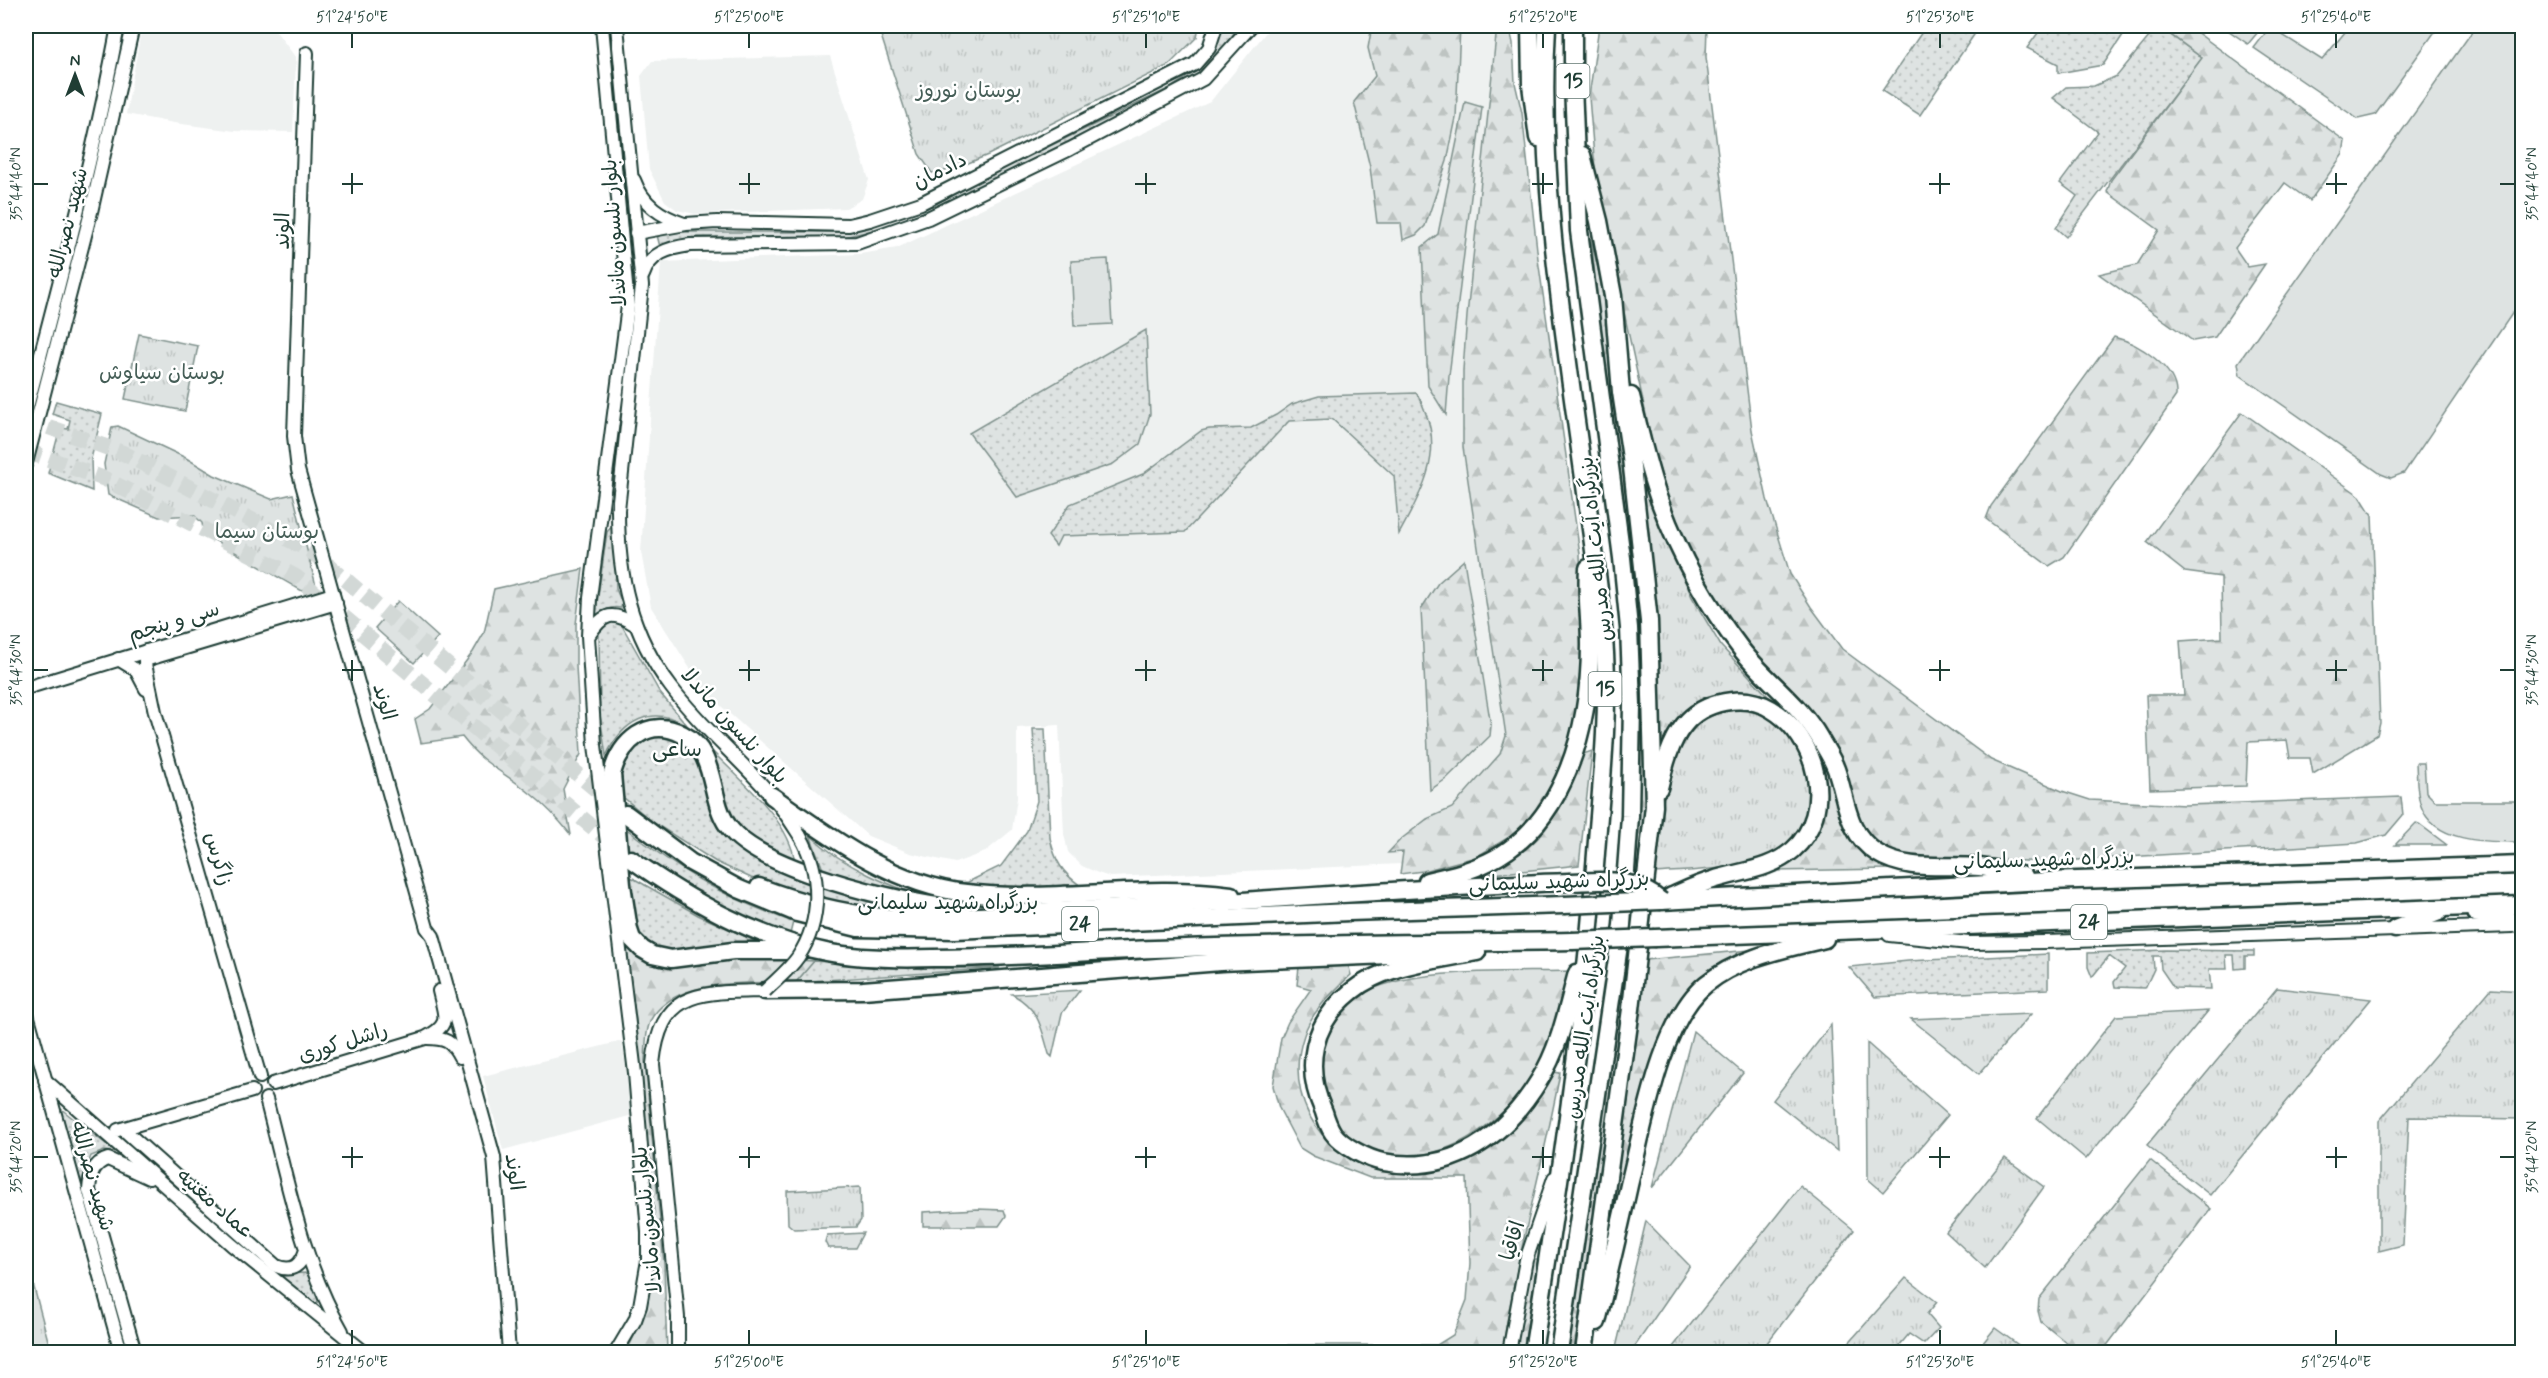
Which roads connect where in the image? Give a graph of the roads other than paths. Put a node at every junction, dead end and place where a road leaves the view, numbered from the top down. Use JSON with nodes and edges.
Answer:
{"nodes":[{"id":1,"x":118,"y":26,"type":"edge"},
{"id":2,"x":133,"y":26,"type":"edge"},
{"id":3,"x":602,"y":26,"type":"edge"},
{"id":4,"x":617,"y":26,"type":"edge"},
{"id":5,"x":1216,"y":26,"type":"edge"},
{"id":6,"x":1251,"y":26,"type":"edge"},
{"id":7,"x":1530,"y":26,"type":"edge"},
{"id":8,"x":1546,"y":26,"type":"edge"},
{"id":9,"x":1573,"y":26,"type":"edge"},
{"id":10,"x":1585,"y":26,"type":"edge"},
{"id":11,"x":307,"y":53,"type":"dead end"},
{"id":12,"x":1573,"y":85,"type":"junction"},
{"id":13,"x":1575,"y":136,"type":"junction"},
{"id":14,"x":630,"y":166,"type":"junction"},
{"id":15,"x":1548,"y":171,"type":"junction"},
{"id":16,"x":899,"y":210,"type":"junction"},
{"id":17,"x":686,"y":224,"type":"junction"},
{"id":18,"x":904,"y":227,"type":"junction"},
{"id":19,"x":636,"y":233,"type":"junction"},
{"id":20,"x":642,"y":279,"type":"junction"},
{"id":21,"x":628,"y":306,"type":"junction"},
{"id":22,"x":1620,"y":354,"type":"junction"},
{"id":23,"x":26,"y":411,"type":"edge"},
{"id":24,"x":26,"y":463,"type":"edge"},
{"id":25,"x":605,"y":481,"type":"junction"},
{"id":26,"x":620,"y":483,"type":"junction"},
{"id":27,"x":601,"y":518,"type":"junction"},
{"id":28,"x":618,"y":520,"type":"junction"},
{"id":29,"x":1593,"y":540,"type":"junction"},
{"id":30,"x":334,"y":598,"type":"junction"},
{"id":31,"x":636,"y":626,"type":"junction"},
{"id":32,"x":588,"y":636,"type":"junction"},
{"id":33,"x":146,"y":655,"type":"junction"},
{"id":34,"x":118,"y":659,"type":"junction"},
{"id":35,"x":26,"y":688,"type":"edge"},
{"id":36,"x":155,"y":712,"type":"junction"},
{"id":37,"x":772,"y":796,"type":"junction"},
{"id":38,"x":1654,"y":807,"type":"junction"},
{"id":39,"x":626,"y":814,"type":"tunnel mouth"},
{"id":40,"x":631,"y":859,"type":"tunnel mouth"},
{"id":41,"x":690,"y":862,"type":"junction"},
{"id":42,"x":2523,"y":865,"type":"edge"},
{"id":43,"x":2048,"y":881,"type":"junction"},
{"id":44,"x":1383,"y":891,"type":"junction"},
{"id":45,"x":1259,"y":898,"type":"junction"},
{"id":46,"x":1661,"y":902,"type":"junction"},
{"id":47,"x":2523,"y":905,"type":"edge"},
{"id":48,"x":2450,"y":907,"type":"junction"},
{"id":49,"x":1010,"y":912,"type":"junction"},
{"id":50,"x":1591,"y":922,"type":"junction"},
{"id":51,"x":2523,"y":925,"type":"edge"},
{"id":52,"x":428,"y":928,"type":"junction"},
{"id":53,"x":2395,"y":929,"type":"junction"},
{"id":54,"x":1861,"y":931,"type":"junction"},
{"id":55,"x":1572,"y":941,"type":"junction"},
{"id":56,"x":827,"y":952,"type":"junction"},
{"id":57,"x":1477,"y":952,"type":"junction"},
{"id":58,"x":765,"y":991,"type":"junction"},
{"id":59,"x":26,"y":1010,"type":"edge"},
{"id":60,"x":425,"y":1038,"type":"junction"},
{"id":61,"x":471,"y":1073,"type":"junction"},
{"id":62,"x":260,"y":1077,"type":"junction"},
{"id":63,"x":45,"y":1080,"type":"junction"},
{"id":64,"x":273,"y":1084,"type":"junction"},
{"id":65,"x":252,"y":1090,"type":"junction"},
{"id":66,"x":266,"y":1100,"type":"junction"},
{"id":67,"x":123,"y":1129,"type":"junction"},
{"id":68,"x":106,"y":1134,"type":"junction"},
{"id":69,"x":1566,"y":1143,"type":"junction"},
{"id":70,"x":166,"y":1187,"type":"junction"},
{"id":71,"x":306,"y":1250,"type":"junction"},
{"id":72,"x":259,"y":1259,"type":"junction"},
{"id":73,"x":110,"y":1289,"type":"junction"},
{"id":74,"x":678,"y":1317,"type":"junction"},
{"id":75,"x":346,"y":1337,"type":"junction"},
{"id":76,"x":359,"y":1352,"type":"edge"},
{"id":77,"x":121,"y":1353,"type":"edge"},
{"id":78,"x":135,"y":1353,"type":"edge"},
{"id":79,"x":509,"y":1353,"type":"edge"},
{"id":80,"x":616,"y":1353,"type":"edge"},
{"id":81,"x":678,"y":1353,"type":"edge"},
{"id":82,"x":684,"y":1353,"type":"edge"},
{"id":83,"x":1509,"y":1353,"type":"edge"},
{"id":84,"x":1533,"y":1353,"type":"edge"},
{"id":85,"x":1559,"y":1353,"type":"edge"},
{"id":86,"x":1584,"y":1353,"type":"edge"},
{"id":87,"x":1590,"y":1353,"type":"edge"}],
"edges":[{"from":1,"to":23,"type":"main road","name":"شهید نصرالله"},
{"from":2,"to":24,"type":"main road","name":"شهید نصرالله"},
{"from":3,"to":21,"type":"main road","name":"بلوار نلسون ماندلا"},
{"from":4,"to":14,"type":"main road","name":"بلوار نلسون ماندلا"},
{"from":5,"to":16,"type":"main road","name":"دادمان"},
{"from":6,"to":18,"type":"main road","name":"دادمان"},
{"from":7,"to":15,"type":"highway"},
{"from":8,"to":15,"type":"highway","name":"بزرگراه آیت الله مدرس","number":"15"},
{"from":9,"to":12,"type":"highway","name":"بزرگراه آیت الله مدرس","number":"15"},
{"from":10,"to":12,"type":"highway"},
{"from":11,"to":30,"type":"main road","name":"الوند"},
{"from":12,"to":13,"type":"highway","name":"بزرگراه آیت الله مدرس","number":"15"},
{"from":13,"to":22,"type":"highway"},
{"from":13,"to":85,"type":"highway","name":"بزرگراه آیت الله مدرس","number":"15"},
{"from":14,"to":17,"type":"main road"},
{"from":14,"to":19,"type":"main road","name":"بلوار نلسون ماندلا"},
{"from":15,"to":29,"type":"highway","name":"بزرگراه آیت الله مدرس","number":"15"},
{"from":16,"to":17,"type":"main road","name":"دادمان"},
{"from":16,"to":18,"type":"main road"},
{"from":17,"to":19,"type":"main road","name":"دادمان"},
{"from":18,"to":20,"type":"main road","name":"دادمان"},
{"from":19,"to":20,"type":"main road","name":"بلوار نلسون ماندلا"},
{"from":19,"to":21,"type":"main road"},
{"from":20,"to":26,"type":"main road","name":"بلوار نلسون ماندلا"},
{"from":21,"to":25,"type":"main road","name":"بلوار نلسون ماندلا"},
{"from":22,"to":38,"type":"highway"},
{"from":22,"to":43,"type":"highway"},
{"from":25,"to":26,"type":"main road"},
{"from":25,"to":27,"type":"main road","name":"بلوار نلسون ماندلا"},
{"from":26,"to":28,"type":"main road","name":"بلوار نلسون ماندلا"},
{"from":27,"to":28,"type":"main road"},
{"from":27,"to":32,"type":"main road","name":"بلوار نلسون ماندلا"},
{"from":28,"to":31,"type":"main road","name":"بلوار نلسون ماندلا"},
{"from":29,"to":44,"type":"highway"},
{"from":29,"to":50,"type":"highway","name":"بزرگراه آیت الله مدرس","number":"15"},
{"from":30,"to":33,"type":"main road","name":"سی و پنجم"},
{"from":30,"to":52,"type":"main road","name":"الوند"},
{"from":31,"to":32,"type":"main road"},
{"from":31,"to":37,"type":"main road","name":"بلوار نلسون ماندلا"},
{"from":32,"to":80,"type":"main road","name":"بلوار نلسون ماندلا"},
{"from":33,"to":34,"type":"main road","name":"سی و پنجم"},
{"from":33,"to":36,"type":"main road","name":"زاگرس"},
{"from":34,"to":35,"type":"main road","name":"سی و پنجم"},
{"from":34,"to":36,"type":"main road"},
{"from":36,"to":62,"type":"main road","name":"زاگرس"},
{"from":37,"to":45,"type":"highway"},
{"from":37,"to":58,"type":"main road","name":"بلوار نلسون ماندلا","bridge":true},
{"from":38,"to":46,"type":"highway"},
{"from":38,"to":86,"type":"highway"},
{"from":39,"to":41,"type":"highway","name":"بزرگراه شهید سلیمانی","number":"24"},
{"from":40,"to":56,"type":"highway","number":"24"},
{"from":41,"to":46,"type":"highway","name":"بزرگراه شهید سلیمانی","number":"24","bridge":true},
{"from":41,"to":49,"type":"highway"},
{"from":42,"to":43,"type":"highway","name":"بزرگراه شهید سلیمانی","number":"24"},
{"from":43,"to":46,"type":"highway","name":"بزرگراه شهید سلیمانی","number":"24"},
{"from":44,"to":45,"type":"highway"},
{"from":44,"to":46,"type":"highway","bridge":true},
{"from":45,"to":49,"type":"highway"},
{"from":47,"to":48,"type":"highway","number":"24"},
{"from":48,"to":51,"type":"highway"},
{"from":48,"to":53,"type":"highway"},
{"from":48,"to":54,"type":"highway","number":"24"},
{"from":49,"to":56,"type":"highway"},
{"from":50,"to":57,"type":"highway"},
{"from":50,"to":69,"type":"highway","name":"بزرگراه آیت الله مدرس","number":"15"},
{"from":51,"to":53,"type":"main road"},
{"from":52,"to":60,"type":"main road"},
{"from":52,"to":61,"type":"main road","name":"الوند"},
{"from":53,"to":54,"type":"main road"},
{"from":54,"to":55,"type":"highway","number":"24","bridge":true},
{"from":54,"to":87,"type":"highway"},
{"from":55,"to":56,"type":"highway","number":"24"},
{"from":55,"to":57,"type":"highway"},
{"from":57,"to":58,"type":"highway"},
{"from":58,"to":74,"type":"main road","name":"بلوار نلسون ماندلا"},
{"from":59,"to":63,"type":"main road","name":"شهید نصرالله"},
{"from":60,"to":61,"type":"main road"},
{"from":60,"to":64,"type":"main road","name":"راشل کوری"},
{"from":61,"to":79,"type":"main road","name":"الوند"},
{"from":62,"to":64,"type":"main road"},
{"from":62,"to":65,"type":"main road"},
{"from":63,"to":68,"type":"main road","name":"عماد مغنیه"},
{"from":63,"to":73,"type":"main road","name":"شهید نصرالله"},
{"from":64,"to":66,"type":"main road"},
{"from":65,"to":66,"type":"main road"},
{"from":65,"to":67,"type":"main road"},
{"from":66,"to":71,"type":"main road"},
{"from":67,"to":68,"type":"main road"},
{"from":67,"to":72,"type":"main road","name":"عماد مغنیه"},
{"from":68,"to":70,"type":"main road","name":"عماد مغنیه"},
{"from":69,"to":83,"type":"main road","name":"اقاقیا"},
{"from":69,"to":84,"type":"highway","name":"بزرگراه آیت الله مدرس","number":"15"},
{"from":70,"to":72,"type":"main road","name":"عماد مغنیه"},
{"from":70,"to":73,"type":"main road","name":"شهید نصرالله"},
{"from":71,"to":72,"type":"main road","name":"عماد مغنیه"},
{"from":71,"to":75,"type":"main road"},
{"from":72,"to":75,"type":"main road","name":"عماد مغنیه"},
{"from":73,"to":77,"type":"main road","name":"شهید نصرالله"},
{"from":73,"to":78,"type":"main road","name":"شهید نصرالله"},
{"from":74,"to":81,"type":"main road","name":"بلوار نلسون ماندلا"},
{"from":74,"to":82,"type":"main road"},
{"from":75,"to":76,"type":"main road","name":"عماد مغنیه"}]}
